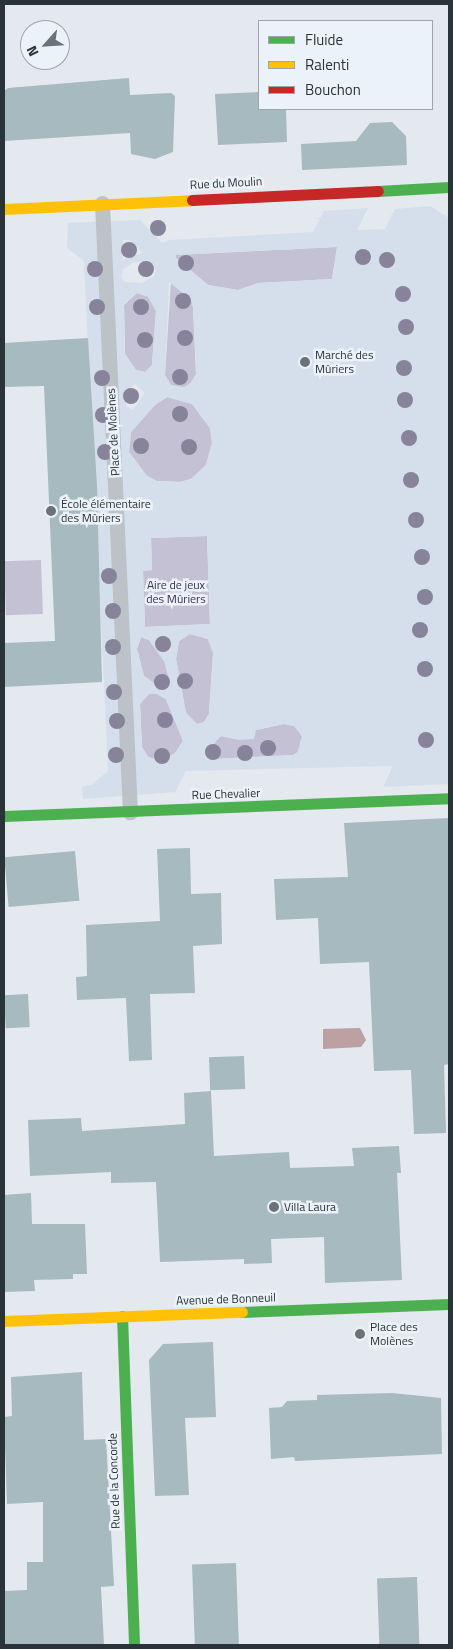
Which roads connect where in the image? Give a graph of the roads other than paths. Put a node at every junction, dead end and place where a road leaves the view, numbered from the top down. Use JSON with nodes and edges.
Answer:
{"nodes":[{"id":1,"x":449,"y":187,"type":"edge"},
{"id":2,"x":102,"y":203,"type":"junction"},
{"id":3,"x":4,"y":209,"type":"edge"},
{"id":4,"x":449,"y":798,"type":"edge"},
{"id":5,"x":130,"y":812,"type":"junction"},
{"id":6,"x":4,"y":816,"type":"edge"},
{"id":7,"x":449,"y":1304,"type":"edge"},
{"id":8,"x":122,"y":1316,"type":"junction"},
{"id":9,"x":4,"y":1321,"type":"edge"},
{"id":10,"x":134,"y":1645,"type":"edge"}],
"edges":[{"from":1,"to":2,"type":"street","name":"Rue du Moulin"},
{"from":2,"to":3,"type":"street","name":"Rue du Moulin"},
{"from":2,"to":5,"type":"lane","name":"Place de Molènes"},
{"from":4,"to":5,"type":"street","name":"Rue Chevalier"},
{"from":5,"to":6,"type":"street","name":"Rue Chevalier"},
{"from":7,"to":8,"type":"street","name":"Avenue de Bonneuil"},
{"from":8,"to":9,"type":"street","name":"Avenue de Bonneuil"},
{"from":8,"to":10,"type":"street","name":"Rue de la Concorde"}]}
